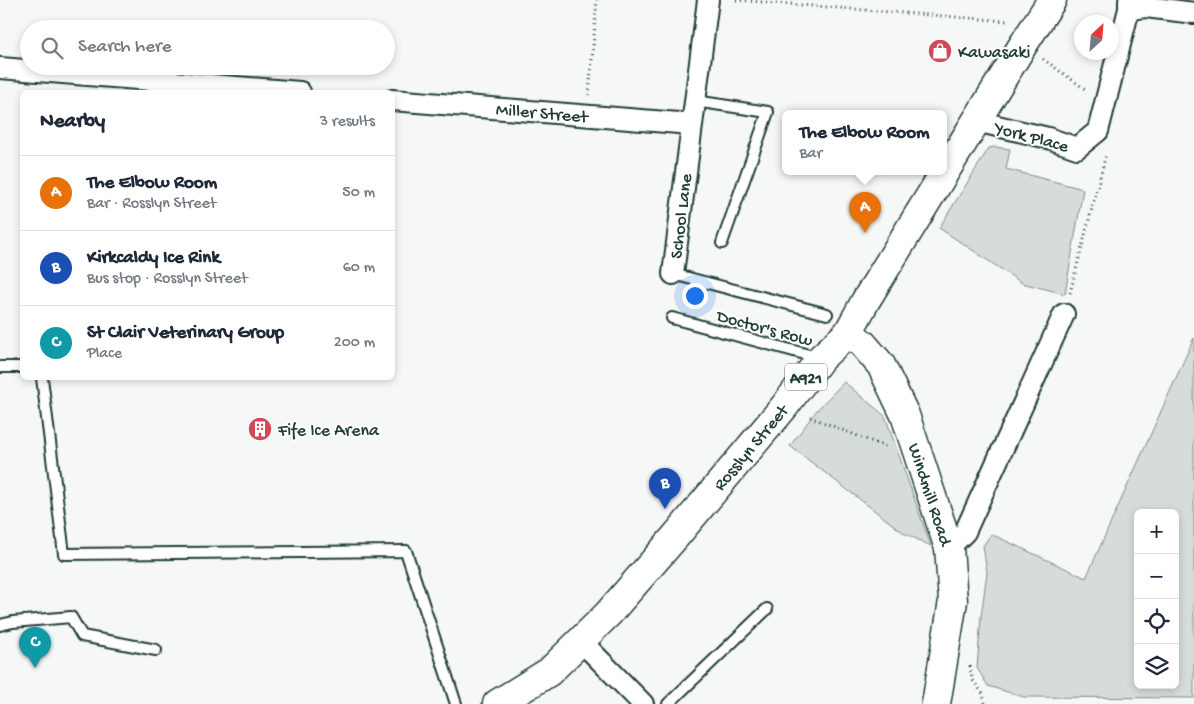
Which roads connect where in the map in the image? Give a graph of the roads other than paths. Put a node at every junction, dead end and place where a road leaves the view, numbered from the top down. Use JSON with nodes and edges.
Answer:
{"nodes":[{"id":1,"x":708,"y":0,"type":"edge"},
{"id":2,"x":1052,"y":0,"type":"edge"},
{"id":3,"x":1129,"y":5,"type":"edge"},
{"id":4,"x":1194,"y":14,"type":"edge"},
{"id":5,"x":0,"y":68,"type":"edge"},
{"id":6,"x":20,"y":70,"type":"edge"},
{"id":7,"x":88,"y":75,"type":"edge"},
{"id":8,"x":275,"y":90,"type":"edge"},
{"id":9,"x":395,"y":100,"type":"edge"},
{"id":10,"x":695,"y":101,"type":"junction"},
{"id":11,"x":976,"y":121,"type":"junction"},
{"id":12,"x":691,"y":124,"type":"junction"},
{"id":13,"x":947,"y":168,"type":"edge"},
{"id":14,"x":943,"y":175,"type":"edge"},
{"id":15,"x":722,"y":244,"type":"dead end"},
{"id":16,"x":673,"y":274,"type":"joint"},
{"id":17,"x":827,"y":314,"type":"dead end"},
{"id":18,"x":1064,"y":314,"type":"dead end"},
{"id":19,"x":672,"y":318,"type":"dead end"},
{"id":20,"x":848,"y":333,"type":"junction"},
{"id":21,"x":821,"y":358,"type":"junction"},
{"id":22,"x":0,"y":367,"type":"edge"},
{"id":23,"x":20,"y":367,"type":"edge"},
{"id":24,"x":42,"y":380,"type":"edge"},
{"id":25,"x":949,"y":548,"type":"junction"},
{"id":26,"x":767,"y":609,"type":"dead end"},
{"id":27,"x":0,"y":625,"type":"edge"},
{"id":28,"x":580,"y":641,"type":"junction"},
{"id":29,"x":156,"y":650,"type":"dead end"},
{"id":30,"x":456,"y":704,"type":"edge"},
{"id":31,"x":497,"y":704,"type":"edge"},
{"id":32,"x":643,"y":704,"type":"edge"},
{"id":33,"x":668,"y":704,"type":"edge"},
{"id":34,"x":936,"y":704,"type":"edge"}],
"edges":[{"from":1,"to":10,"type":"street","name":"School Lane"},
{"from":2,"to":11,"type":"main road","name":"Rosslyn Street","number":"A921"},
{"from":3,"to":4,"type":"street"},
{"from":3,"to":11,"type":"street","name":"York Place"},
{"from":5,"to":6,"type":"street"},
{"from":7,"to":8,"type":"street"},
{"from":9,"to":12,"type":"street","name":"Miller Street"},
{"from":10,"to":12,"type":"street","name":"School Lane"},
{"from":10,"to":15,"type":"lane"},
{"from":11,"to":13,"type":"main road","name":"Rosslyn Street","number":"A921"},
{"from":12,"to":16,"type":"street","name":"School Lane"},
{"from":14,"to":20,"type":"main road","name":"Rosslyn Street","number":"A921"},
{"from":16,"to":17,"type":"lane","name":"School Lane"},
{"from":18,"to":25,"type":"street"},
{"from":19,"to":21,"type":"lane","name":"Doctor's Row"},
{"from":20,"to":21,"type":"main road","name":"Rosslyn Street","number":"A921"},
{"from":20,"to":25,"type":"main road","name":"Windmill Road"},
{"from":21,"to":28,"type":"main road","name":"Rosslyn Street","number":"A921"},
{"from":22,"to":23,"type":"lane"},
{"from":24,"to":30,"type":"lane"},
{"from":25,"to":34,"type":"main road","name":"Windmill Road"},
{"from":26,"to":33,"type":"lane"},
{"from":27,"to":29,"type":"lane"},
{"from":28,"to":31,"type":"main road","name":"Rosslyn Street","number":"A921"},
{"from":28,"to":32,"type":"street"}]}
